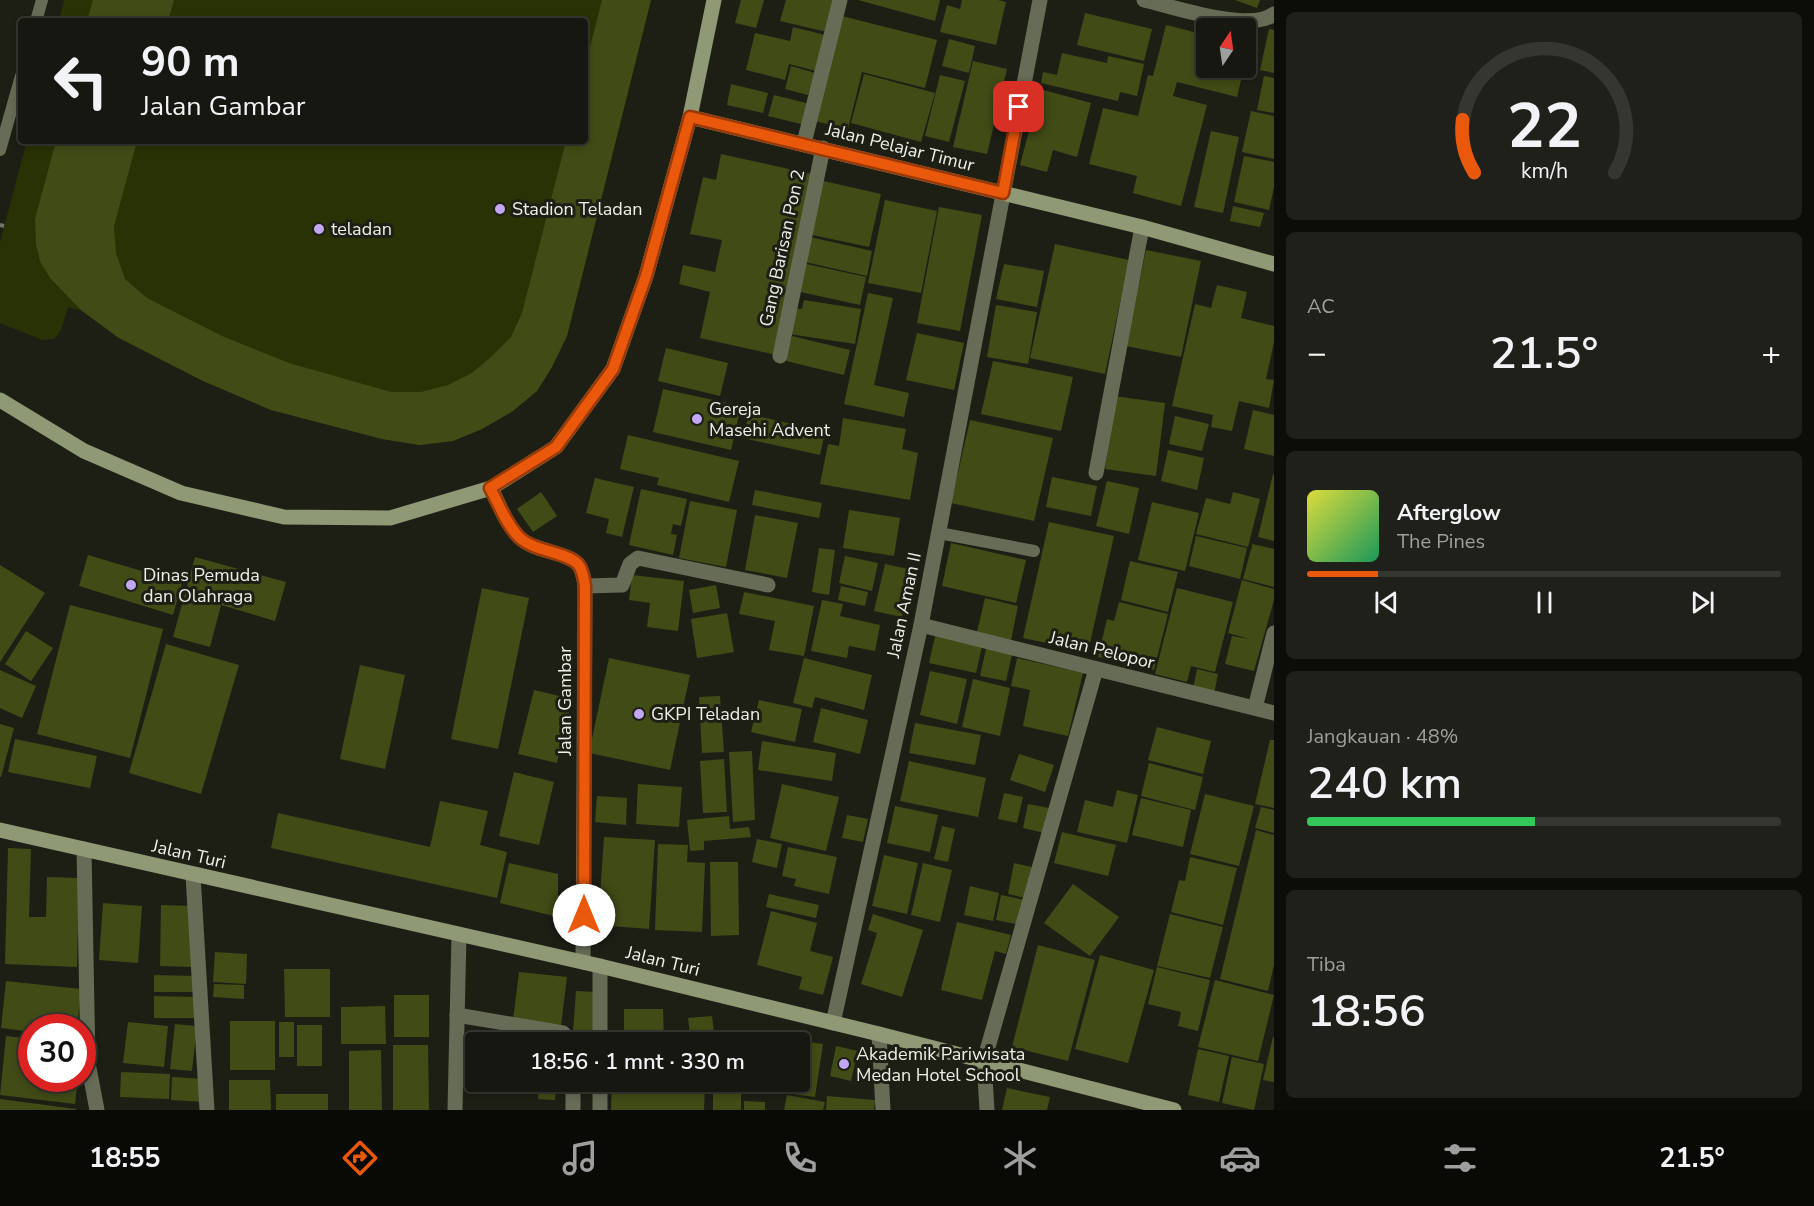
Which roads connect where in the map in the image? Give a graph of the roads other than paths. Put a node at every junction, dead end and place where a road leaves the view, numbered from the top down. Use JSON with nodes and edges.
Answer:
{"nodes":[{"id":1,"x":42,"y":0,"type":"edge"},
{"id":2,"x":714,"y":0,"type":"edge"},
{"id":3,"x":840,"y":0,"type":"edge"},
{"id":4,"x":1040,"y":0,"type":"edge"},
{"id":5,"x":1144,"y":0,"type":"edge"},
{"id":6,"x":1274,"y":14,"type":"edge"},
{"id":7,"x":37,"y":18,"type":"edge"},
{"id":8,"x":18,"y":87,"type":"edge"},
{"id":9,"x":690,"y":117,"type":"junction"},
{"id":10,"x":804,"y":143,"type":"junction"},
{"id":11,"x":823,"y":148,"type":"junction"},
{"id":12,"x":0,"y":150,"type":"edge"},
{"id":13,"x":1003,"y":193,"type":"junction"},
{"id":14,"x":1143,"y":227,"type":"junction"},
{"id":15,"x":1274,"y":264,"type":"edge"},
{"id":16,"x":780,"y":356,"type":"dead end"},
{"id":17,"x":0,"y":400,"type":"edge"},
{"id":18,"x":1096,"y":473,"type":"dead end"},
{"id":19,"x":490,"y":488,"type":"junction"},
{"id":20,"x":939,"y":533,"type":"junction"},
{"id":21,"x":1034,"y":551,"type":"dead end"},
{"id":22,"x":768,"y":585,"type":"dead end"},
{"id":23,"x":585,"y":586,"type":"junction"},
{"id":24,"x":921,"y":625,"type":"junction"},
{"id":25,"x":1274,"y":633,"type":"edge"},
{"id":26,"x":1096,"y":669,"type":"junction"},
{"id":27,"x":1255,"y":708,"type":"junction"},
{"id":28,"x":1274,"y":713,"type":"edge"},
{"id":29,"x":0,"y":830,"type":"edge"},
{"id":30,"x":84,"y":849,"type":"junction"},
{"id":31,"x":193,"y":875,"type":"junction"},
{"id":32,"x":459,"y":935,"type":"junction"},
{"id":33,"x":583,"y":962,"type":"junction"},
{"id":34,"x":600,"y":966,"type":"junction"},
{"id":35,"x":457,"y":1015,"type":"junction"},
{"id":36,"x":833,"y":1023,"type":"junction"},
{"id":37,"x":557,"y":1032,"type":"edge"},
{"id":38,"x":600,"y":1032,"type":"edge"},
{"id":39,"x":879,"y":1034,"type":"junction"},
{"id":40,"x":984,"y":1061,"type":"junction"},
{"id":41,"x":573,"y":1092,"type":"edge"},
{"id":42,"x":600,"y":1092,"type":"edge"},
{"id":43,"x":97,"y":1110,"type":"edge"},
{"id":44,"x":207,"y":1110,"type":"edge"},
{"id":45,"x":455,"y":1110,"type":"edge"},
{"id":46,"x":573,"y":1110,"type":"edge"},
{"id":47,"x":600,"y":1110,"type":"edge"},
{"id":48,"x":883,"y":1110,"type":"edge"},
{"id":49,"x":987,"y":1110,"type":"edge"},
{"id":50,"x":1174,"y":1110,"type":"edge"}],
"edges":[{"from":1,"to":7,"type":"lane"},
{"from":2,"to":9,"type":"street"},
{"from":3,"to":10,"type":"street"},
{"from":4,"to":13,"type":"street","name":"Jalan Aman II"},
{"from":5,"to":6,"type":"street"},
{"from":8,"to":12,"type":"lane"},
{"from":9,"to":10,"type":"street","name":"Jalan Pelajar Timur"},
{"from":9,"to":19,"type":"street"},
{"from":10,"to":11,"type":"street","name":"Jalan Pelajar Timur"},
{"from":11,"to":13,"type":"street","name":"Jalan Pelajar Timur"},
{"from":11,"to":16,"type":"street","name":"Gang Barisan Pon 2"},
{"from":13,"to":14,"type":"street","name":"Jalan Pelajar Timur"},
{"from":13,"to":20,"type":"street","name":"Jalan Aman II"},
{"from":14,"to":15,"type":"street","name":"Jalan Pelajar Timur"},
{"from":14,"to":18,"type":"street"},
{"from":17,"to":19,"type":"street"},
{"from":19,"to":23,"type":"street","name":"Jalan Gambar"},
{"from":20,"to":21,"type":"lane"},
{"from":20,"to":24,"type":"street","name":"Jalan Aman II"},
{"from":22,"to":23,"type":"street"},
{"from":23,"to":33,"type":"street","name":"Jalan Gambar"},
{"from":24,"to":26,"type":"street","name":"Jalan Pelopor"},
{"from":24,"to":36,"type":"street","name":"Jalan Aman II"},
{"from":25,"to":27,"type":"street"},
{"from":26,"to":27,"type":"street","name":"Jalan Pelopor"},
{"from":26,"to":40,"type":"street"},
{"from":27,"to":28,"type":"street","name":"Jalan Pelopor"},
{"from":29,"to":30,"type":"street","name":"Jalan Turi"},
{"from":30,"to":31,"type":"street","name":"Jalan Turi"},
{"from":30,"to":43,"type":"street"},
{"from":31,"to":32,"type":"street","name":"Jalan Turi"},
{"from":31,"to":44,"type":"street"},
{"from":32,"to":33,"type":"street","name":"Jalan Turi"},
{"from":32,"to":35,"type":"street"},
{"from":33,"to":34,"type":"street","name":"Jalan Turi"},
{"from":34,"to":36,"type":"street","name":"Jalan Turi"},
{"from":34,"to":38,"type":"street"},
{"from":35,"to":37,"type":"street"},
{"from":35,"to":45,"type":"street"},
{"from":36,"to":39,"type":"street","name":"Jalan Turi"},
{"from":39,"to":40,"type":"street","name":"Jalan Turi"},
{"from":39,"to":48,"type":"street"},
{"from":40,"to":49,"type":"street"},
{"from":40,"to":50,"type":"street","name":"Jalan Turi"},
{"from":41,"to":46,"type":"street"},
{"from":42,"to":47,"type":"street"}]}
